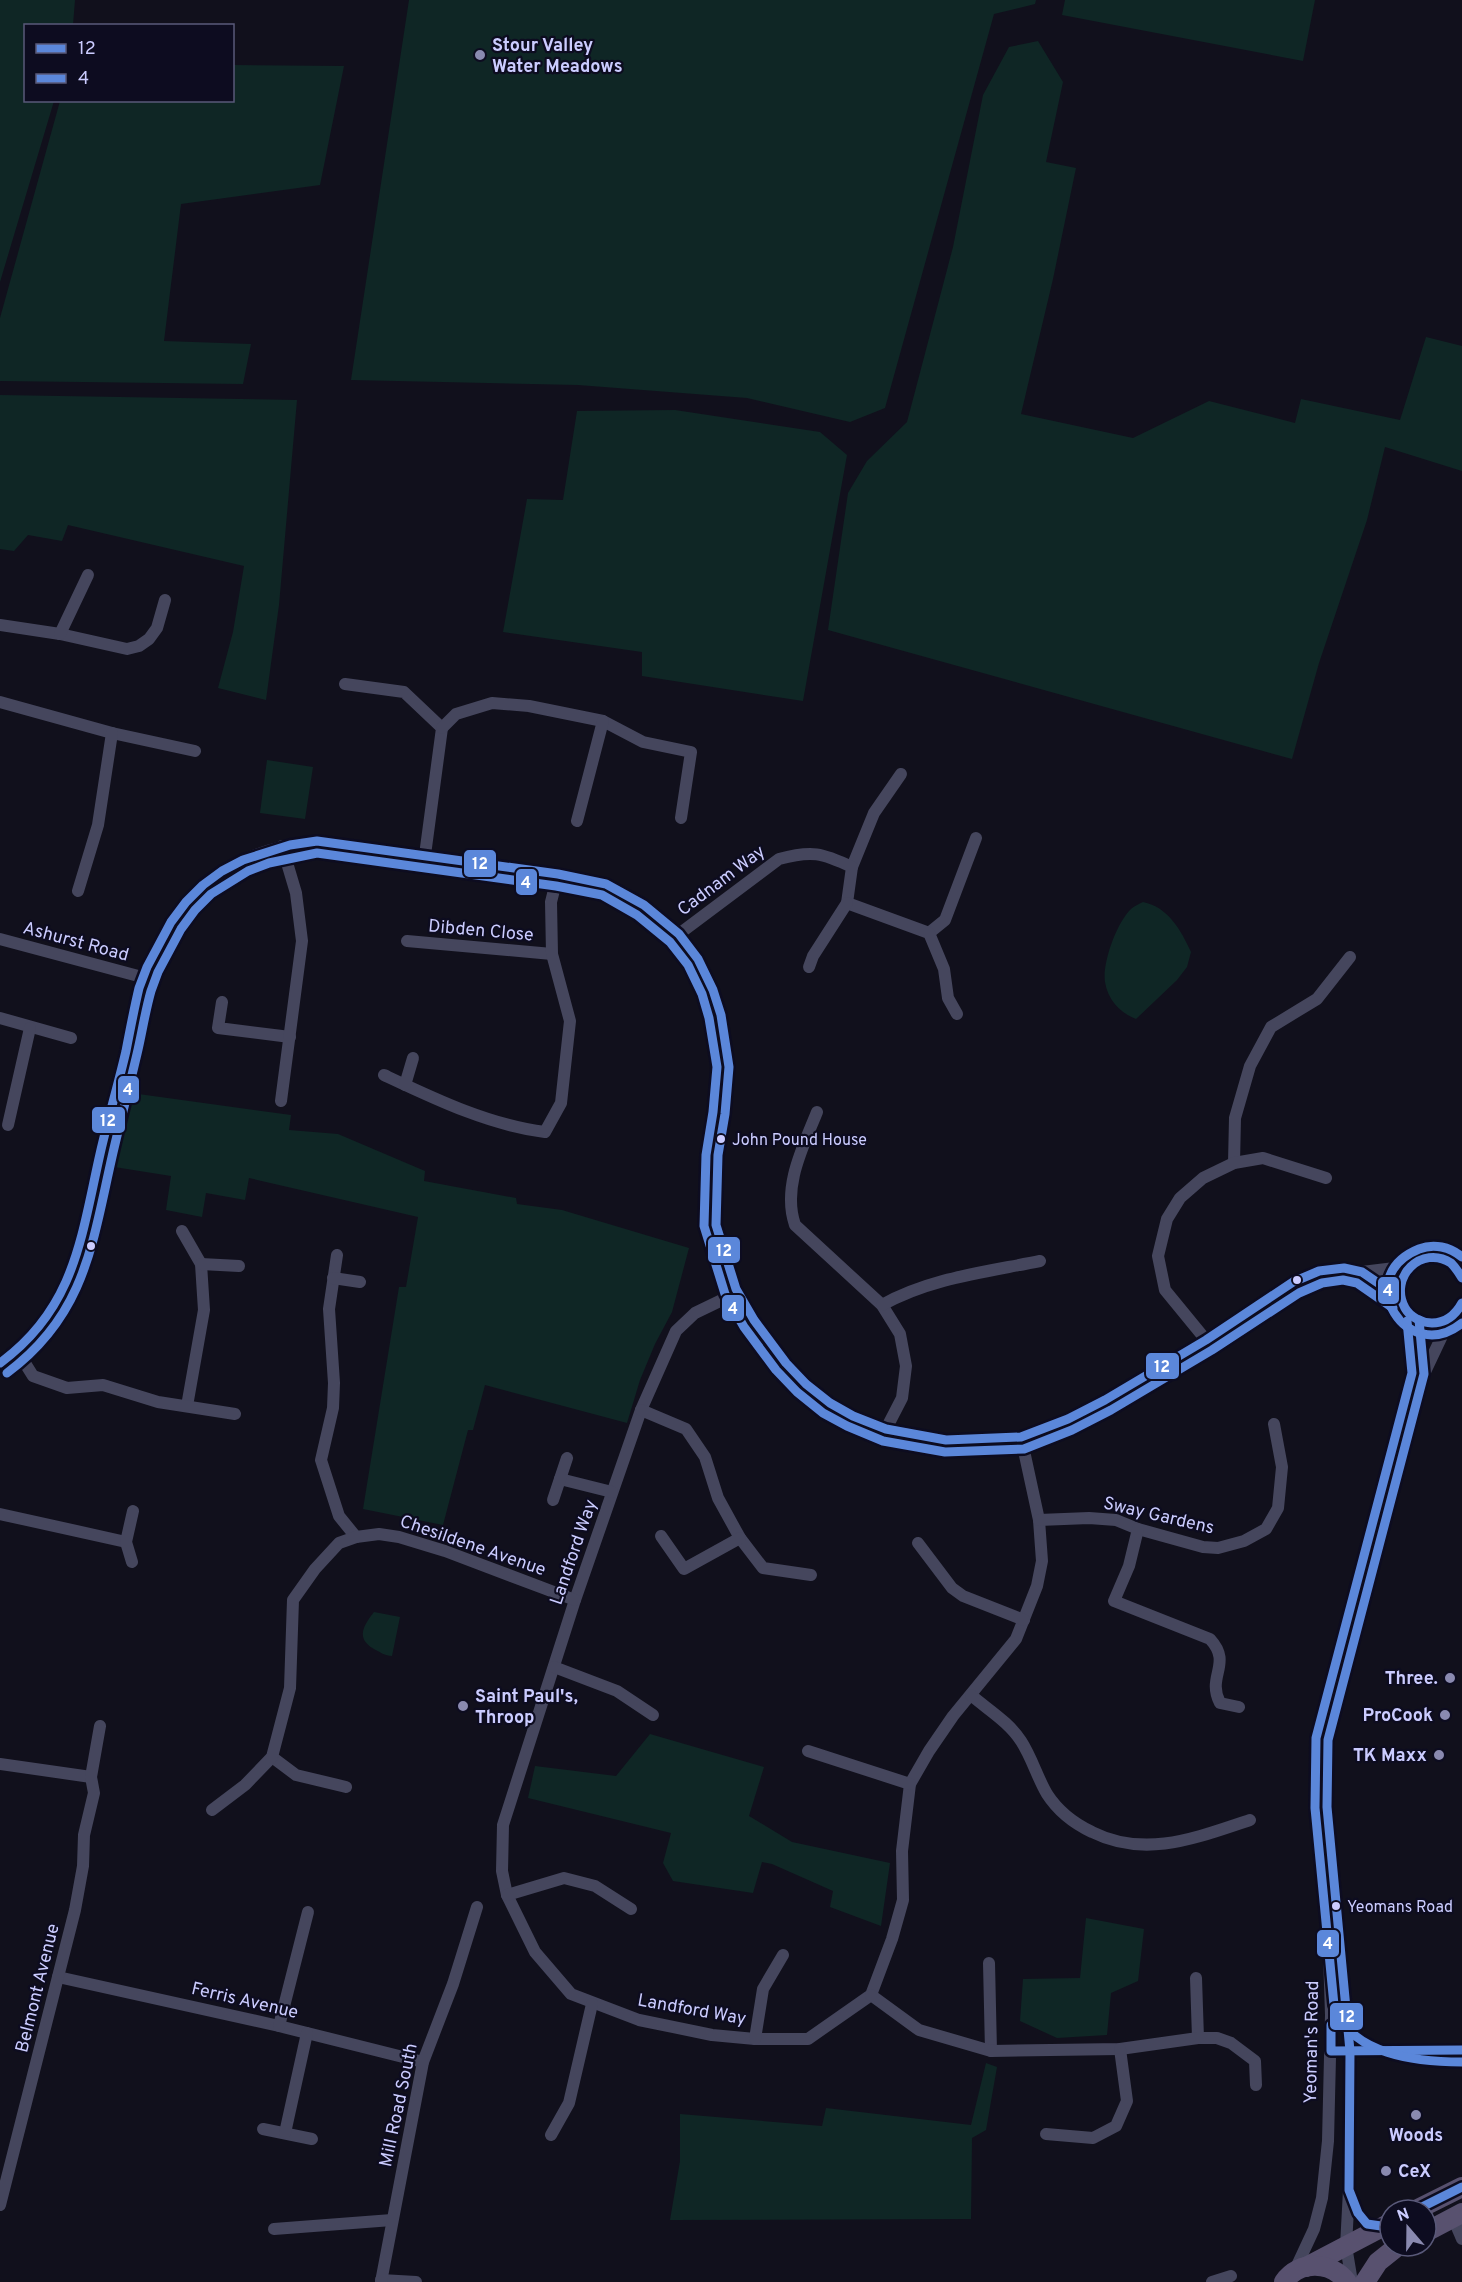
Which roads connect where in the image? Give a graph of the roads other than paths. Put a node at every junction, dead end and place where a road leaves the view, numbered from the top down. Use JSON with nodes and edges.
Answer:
{"nodes":[{"id":1,"x":88,"y":575,"type":"dead end"},
{"id":2,"x":165,"y":600,"type":"dead end"},
{"id":3,"x":0,"y":625,"type":"edge"},
{"id":4,"x":60,"y":634,"type":"junction"},
{"id":5,"x":345,"y":684,"type":"dead end"},
{"id":6,"x":0,"y":702,"type":"edge"},
{"id":7,"x":603,"y":721,"type":"junction"},
{"id":8,"x":442,"y":728,"type":"junction"},
{"id":9,"x":112,"y":733,"type":"junction"},
{"id":10,"x":195,"y":751,"type":"dead end"},
{"id":11,"x":901,"y":774,"type":"dead end"},
{"id":12,"x":681,"y":818,"type":"dead end"},
{"id":13,"x":577,"y":821,"type":"dead end"},
{"id":14,"x":976,"y":838,"type":"dead end"},
{"id":15,"x":282,"y":846,"type":"junction"},
{"id":16,"x":425,"y":855,"type":"junction"},
{"id":17,"x":852,"y":867,"type":"junction"},
{"id":18,"x":558,"y":874,"type":"junction"},
{"id":19,"x":78,"y":891,"type":"dead end"},
{"id":20,"x":847,"y":903,"type":"junction"},
{"id":21,"x":929,"y":933,"type":"junction"},
{"id":22,"x":680,"y":934,"type":"junction"},
{"id":23,"x":0,"y":939,"type":"edge"},
{"id":24,"x":407,"y":941,"type":"dead end"},
{"id":25,"x":552,"y":954,"type":"junction"},
{"id":26,"x":1350,"y":957,"type":"dead end"},
{"id":27,"x":809,"y":968,"type":"dead end"},
{"id":28,"x":142,"y":977,"type":"junction"},
{"id":29,"x":222,"y":1002,"type":"dead end"},
{"id":30,"x":957,"y":1014,"type":"dead end"},
{"id":31,"x":0,"y":1018,"type":"edge"},
{"id":32,"x":30,"y":1028,"type":"junction"},
{"id":33,"x":290,"y":1037,"type":"junction"},
{"id":34,"x":71,"y":1038,"type":"dead end"},
{"id":35,"x":413,"y":1058,"type":"dead end"},
{"id":36,"x":384,"y":1075,"type":"dead end"},
{"id":37,"x":405,"y":1085,"type":"junction"},
{"id":38,"x":281,"y":1101,"type":"dead end"},
{"id":39,"x":818,"y":1112,"type":"dead end"},
{"id":40,"x":8,"y":1125,"type":"dead end"},
{"id":41,"x":1234,"y":1163,"type":"junction"},
{"id":42,"x":1326,"y":1178,"type":"dead end"},
{"id":43,"x":182,"y":1231,"type":"dead end"},
{"id":44,"x":337,"y":1255,"type":"dead end"},
{"id":45,"x":1040,"y":1262,"type":"dead end"},
{"id":46,"x":201,"y":1264,"type":"junction"},
{"id":47,"x":239,"y":1266,"type":"dead end"},
{"id":48,"x":1411,"y":1266,"type":"junction"},
{"id":49,"x":1362,"y":1272,"type":"junction"},
{"id":50,"x":333,"y":1278,"type":"junction"},
{"id":51,"x":1462,"y":1278,"type":"edge"},
{"id":52,"x":360,"y":1282,"type":"dead end"},
{"id":53,"x":736,"y":1289,"type":"junction"},
{"id":54,"x":1400,"y":1298,"type":"junction"},
{"id":55,"x":1462,"y":1303,"type":"edge"},
{"id":56,"x":882,"y":1305,"type":"junction"},
{"id":57,"x":1451,"y":1317,"type":"junction"},
{"id":58,"x":1419,"y":1320,"type":"junction"},
{"id":59,"x":1206,"y":1340,"type":"junction"},
{"id":60,"x":18,"y":1352,"type":"junction"},
{"id":61,"x":0,"y":1363,"type":"edge"},
{"id":62,"x":1425,"y":1374,"type":"junction"},
{"id":63,"x":187,"y":1406,"type":"junction"},
{"id":64,"x":640,"y":1410,"type":"junction"},
{"id":65,"x":235,"y":1414,"type":"dead end"},
{"id":66,"x":1274,"y":1424,"type":"dead end"},
{"id":67,"x":886,"y":1429,"type":"junction"},
{"id":68,"x":1021,"y":1437,"type":"junction"},
{"id":69,"x":567,"y":1458,"type":"dead end"},
{"id":70,"x":560,"y":1479,"type":"junction"},
{"id":71,"x":612,"y":1492,"type":"junction"},
{"id":72,"x":553,"y":1500,"type":"dead end"},
{"id":73,"x":133,"y":1511,"type":"dead end"},
{"id":74,"x":0,"y":1514,"type":"edge"},
{"id":75,"x":1039,"y":1520,"type":"junction"},
{"id":76,"x":1138,"y":1529,"type":"junction"},
{"id":77,"x":661,"y":1536,"type":"dead end"},
{"id":78,"x":356,"y":1537,"type":"junction"},
{"id":79,"x":740,"y":1538,"type":"junction"},
{"id":80,"x":126,"y":1542,"type":"junction"},
{"id":81,"x":918,"y":1543,"type":"dead end"},
{"id":82,"x":132,"y":1562,"type":"dead end"},
{"id":83,"x":811,"y":1575,"type":"dead end"},
{"id":84,"x":575,"y":1600,"type":"junction"},
{"id":85,"x":1024,"y":1620,"type":"junction"},
{"id":86,"x":554,"y":1667,"type":"junction"},
{"id":87,"x":971,"y":1695,"type":"junction"},
{"id":88,"x":1239,"y":1707,"type":"dead end"},
{"id":89,"x":653,"y":1715,"type":"dead end"},
{"id":90,"x":100,"y":1726,"type":"dead end"},
{"id":91,"x":808,"y":1751,"type":"dead end"},
{"id":92,"x":272,"y":1757,"type":"junction"},
{"id":93,"x":0,"y":1764,"type":"edge"},
{"id":94,"x":91,"y":1777,"type":"junction"},
{"id":95,"x":910,"y":1784,"type":"junction"},
{"id":96,"x":346,"y":1787,"type":"dead end"},
{"id":97,"x":1327,"y":1807,"type":"junction"},
{"id":98,"x":212,"y":1810,"type":"dead end"},
{"id":99,"x":1250,"y":1820,"type":"dead end"},
{"id":100,"x":507,"y":1895,"type":"junction"},
{"id":101,"x":477,"y":1907,"type":"dead end"},
{"id":102,"x":631,"y":1909,"type":"dead end"},
{"id":103,"x":308,"y":1912,"type":"dead end"},
{"id":104,"x":783,"y":1955,"type":"dead end"},
{"id":105,"x":989,"y":1963,"type":"dead end"},
{"id":106,"x":58,"y":1977,"type":"junction"},
{"id":107,"x":1196,"y":1978,"type":"dead end"},
{"id":108,"x":871,"y":1995,"type":"junction"},
{"id":109,"x":592,"y":2004,"type":"junction"},
{"id":110,"x":279,"y":2026,"type":"junction"},
{"id":111,"x":307,"y":2033,"type":"junction"},
{"id":112,"x":1198,"y":2038,"type":"junction"},
{"id":113,"x":755,"y":2039,"type":"junction"},
{"id":114,"x":1120,"y":2049,"type":"junction"},
{"id":115,"x":991,"y":2051,"type":"junction"},
{"id":116,"x":423,"y":2062,"type":"junction"},
{"id":117,"x":1256,"y":2085,"type":"dead end"},
{"id":118,"x":263,"y":2128,"type":"dead end"},
{"id":119,"x":285,"y":2133,"type":"junction"},
{"id":120,"x":1046,"y":2134,"type":"dead end"},
{"id":121,"x":551,"y":2135,"type":"dead end"},
{"id":122,"x":312,"y":2139,"type":"dead end"},
{"id":123,"x":1462,"y":2187,"type":"edge"},
{"id":124,"x":1349,"y":2190,"type":"junction"},
{"id":125,"x":1438,"y":2199,"type":"edge"},
{"id":126,"x":0,"y":2205,"type":"edge"},
{"id":127,"x":1457,"y":2216,"type":"edge"},
{"id":128,"x":392,"y":2220,"type":"junction"},
{"id":129,"x":1378,"y":2226,"type":"edge"},
{"id":130,"x":1438,"y":2226,"type":"edge"},
{"id":131,"x":274,"y":2229,"type":"dead end"},
{"id":132,"x":1378,"y":2229,"type":"edge"},
{"id":133,"x":1462,"y":2239,"type":"edge"},
{"id":134,"x":1346,"y":2246,"type":"junction"},
{"id":135,"x":1383,"y":2258,"type":"edge"},
{"id":136,"x":1231,"y":2276,"type":"dead end"},
{"id":137,"x":1289,"y":2276,"type":"edge"},
{"id":138,"x":381,"y":2281,"type":"edge"},
{"id":139,"x":416,"y":2282,"type":"edge"},
{"id":140,"x":1212,"y":2282,"type":"edge"},
{"id":141,"x":1347,"y":2282,"type":"edge"},
{"id":142,"x":1352,"y":2282,"type":"edge"},
{"id":143,"x":1365,"y":2282,"type":"edge"}],
"edges":[{"from":1,"to":4,"type":"street"},
{"from":2,"to":4,"type":"street"},
{"from":3,"to":4,"type":"street"},
{"from":5,"to":8,"type":"street"},
{"from":6,"to":9,"type":"street"},
{"from":7,"to":8,"type":"street"},
{"from":7,"to":12,"type":"street"},
{"from":7,"to":13,"type":"street"},
{"from":8,"to":16,"type":"street"},
{"from":9,"to":10,"type":"street"},
{"from":9,"to":19,"type":"street"},
{"from":11,"to":17,"type":"street"},
{"from":14,"to":21,"type":"street"},
{"from":15,"to":16,"type":"street"},
{"from":15,"to":28,"type":"street"},
{"from":15,"to":33,"type":"street"},
{"from":16,"to":18,"type":"street"},
{"from":17,"to":20,"type":"street"},
{"from":17,"to":22,"type":"street","name":"Cadnam Way"},
{"from":18,"to":22,"type":"street"},
{"from":18,"to":25,"type":"street"},
{"from":20,"to":21,"type":"street"},
{"from":20,"to":27,"type":"street"},
{"from":21,"to":30,"type":"street"},
{"from":22,"to":53,"type":"street"},
{"from":23,"to":28,"type":"street","name":"Ashurst Road"},
{"from":24,"to":25,"type":"street","name":"Dibden Close"},
{"from":25,"to":37,"type":"street"},
{"from":26,"to":41,"type":"street"},
{"from":28,"to":60,"type":"street"},
{"from":29,"to":33,"type":"street"},
{"from":31,"to":32,"type":"street"},
{"from":32,"to":34,"type":"street"},
{"from":32,"to":40,"type":"street"},
{"from":33,"to":38,"type":"street"},
{"from":35,"to":37,"type":"street"},
{"from":36,"to":37,"type":"street"},
{"from":39,"to":56,"type":"street"},
{"from":41,"to":42,"type":"street"},
{"from":41,"to":59,"type":"street"},
{"from":43,"to":46,"type":"street"},
{"from":44,"to":50,"type":"street"},
{"from":45,"to":56,"type":"street"},
{"from":46,"to":47,"type":"street"},
{"from":46,"to":63,"type":"street"},
{"from":48,"to":49,"type":"street"},
{"from":48,"to":51,"type":"street"},
{"from":48,"to":54,"type":"street"},
{"from":49,"to":54,"type":"street"},
{"from":49,"to":59,"type":"street"},
{"from":50,"to":52,"type":"street"},
{"from":50,"to":78,"type":"street"},
{"from":53,"to":64,"type":"street","name":"Landford Way"},
{"from":53,"to":67,"type":"street"},
{"from":54,"to":58,"type":"street"},
{"from":55,"to":57,"type":"street","name":"Yeoman's Road"},
{"from":56,"to":67,"type":"street"},
{"from":57,"to":58,"type":"street"},
{"from":57,"to":62,"type":"street","name":"Yeoman's Road"},
{"from":58,"to":62,"type":"street","name":"Yeoman's Road"},
{"from":59,"to":68,"type":"street"},
{"from":60,"to":61,"type":"street"},
{"from":60,"to":63,"type":"street"},
{"from":62,"to":97,"type":"street","name":"Yeoman's Road"},
{"from":63,"to":65,"type":"street"},
{"from":64,"to":71,"type":"street","name":"Landford Way"},
{"from":64,"to":79,"type":"street"},
{"from":66,"to":76,"type":"street","name":"Sway Gardens"},
{"from":67,"to":68,"type":"street"},
{"from":68,"to":75,"type":"street"},
{"from":69,"to":70,"type":"street"},
{"from":70,"to":71,"type":"street"},
{"from":70,"to":72,"type":"street"},
{"from":71,"to":84,"type":"street","name":"Landford Way"},
{"from":73,"to":80,"type":"street"},
{"from":74,"to":80,"type":"street"},
{"from":75,"to":76,"type":"street","name":"Sway Gardens"},
{"from":75,"to":85,"type":"street"},
{"from":76,"to":88,"type":"street"},
{"from":77,"to":79,"type":"street"},
{"from":78,"to":84,"type":"street","name":"Chesildene Avenue"},
{"from":78,"to":92,"type":"street","name":"Chesildene Avenue"},
{"from":79,"to":83,"type":"street"},
{"from":80,"to":82,"type":"street"},
{"from":81,"to":85,"type":"street"},
{"from":84,"to":86,"type":"street","name":"Landford Way"},
{"from":85,"to":87,"type":"street"},
{"from":86,"to":89,"type":"street"},
{"from":86,"to":100,"type":"street","name":"Landford Way"},
{"from":87,"to":95,"type":"street"},
{"from":87,"to":99,"type":"street"},
{"from":90,"to":94,"type":"street","name":"Belmont Avenue"},
{"from":91,"to":95,"type":"street"},
{"from":92,"to":96,"type":"street"},
{"from":92,"to":98,"type":"street"},
{"from":93,"to":94,"type":"street"},
{"from":94,"to":106,"type":"street","name":"Belmont Avenue"},
{"from":95,"to":108,"type":"street"},
{"from":97,"to":124,"type":"street","name":"Yeoman's Road"},
{"from":97,"to":137,"type":"street","name":"Yeoman's Road"},
{"from":100,"to":102,"type":"street"},
{"from":100,"to":109,"type":"street","name":"Landford Way"},
{"from":101,"to":116,"type":"street","name":"Mill Road South"},
{"from":103,"to":110,"type":"street"},
{"from":104,"to":113,"type":"street"},
{"from":105,"to":115,"type":"street"},
{"from":106,"to":110,"type":"street","name":"Ferris Avenue"},
{"from":106,"to":126,"type":"street","name":"Belmont Avenue"},
{"from":107,"to":112,"type":"street"},
{"from":108,"to":113,"type":"street","name":"Landford Way"},
{"from":108,"to":115,"type":"street"},
{"from":109,"to":113,"type":"street","name":"Landford Way"},
{"from":109,"to":121,"type":"street"},
{"from":110,"to":111,"type":"street","name":"Ferris Avenue"},
{"from":111,"to":116,"type":"street","name":"Ferris Avenue"},
{"from":111,"to":119,"type":"street"},
{"from":112,"to":114,"type":"street"},
{"from":112,"to":117,"type":"street"},
{"from":114,"to":115,"type":"street"},
{"from":114,"to":120,"type":"street"},
{"from":116,"to":128,"type":"street","name":"Mill Road South"},
{"from":118,"to":119,"type":"street"},
{"from":119,"to":122,"type":"street"},
{"from":123,"to":125,"type":"main road"},
{"from":124,"to":129,"type":"street","name":"Yeoman's Road"},
{"from":124,"to":134,"type":"street","name":"Yeoman's Road"},
{"from":127,"to":130,"type":"main road"},
{"from":127,"to":133,"type":"street"},
{"from":128,"to":131,"type":"street"},
{"from":128,"to":138,"type":"street","name":"Mill Road South"},
{"from":132,"to":134,"type":"main road"},
{"from":134,"to":137,"type":"main road"},
{"from":134,"to":142,"type":"street","name":"Yeoman's Road"},
{"from":135,"to":143,"type":"main road"},
{"from":136,"to":140,"type":"street"},
{"from":137,"to":141,"type":"main road"},
{"from":138,"to":139,"type":"street"}]}
